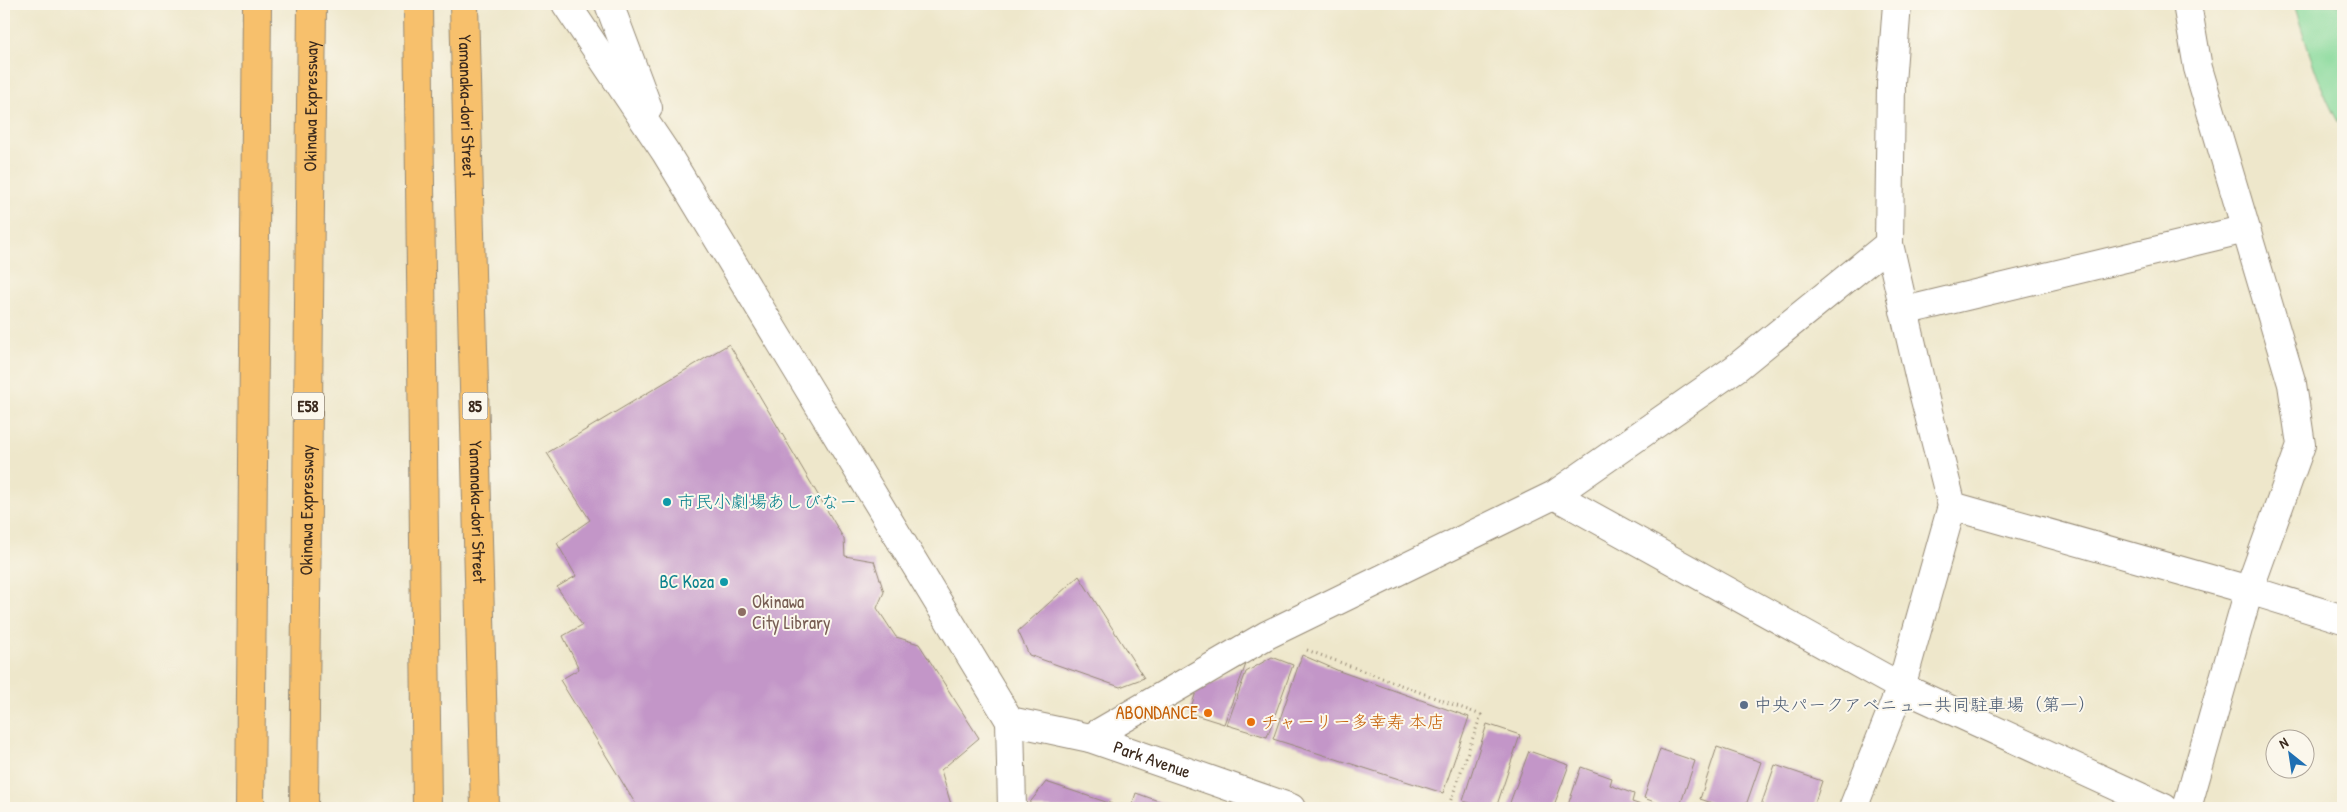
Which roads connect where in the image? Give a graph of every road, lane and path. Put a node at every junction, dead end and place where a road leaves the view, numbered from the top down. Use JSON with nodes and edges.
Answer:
{"nodes":[{"id":1,"x":257,"y":4,"type":"edge"},
{"id":2,"x":312,"y":4,"type":"edge"},
{"id":3,"x":418,"y":4,"type":"edge"},
{"id":4,"x":566,"y":4,"type":"edge"},
{"id":5,"x":608,"y":4,"type":"edge"},
{"id":6,"x":1897,"y":4,"type":"edge"},
{"id":7,"x":2187,"y":4,"type":"edge"},
{"id":8,"x":466,"y":6,"type":"edge"},
{"id":9,"x":666,"y":154,"type":"junction"},
{"id":10,"x":2246,"y":230,"type":"junction"},
{"id":11,"x":1889,"y":244,"type":"junction"},
{"id":12,"x":1904,"y":311,"type":"junction"},
{"id":13,"x":1554,"y":495,"type":"junction"},
{"id":14,"x":1952,"y":506,"type":"junction"},
{"id":15,"x":2248,"y":590,"type":"junction"},
{"id":16,"x":2343,"y":619,"type":"edge"},
{"id":17,"x":1267,"y":635,"type":"junction"},
{"id":18,"x":1901,"y":687,"type":"junction"},
{"id":19,"x":1010,"y":721,"type":"junction"},
{"id":20,"x":1090,"y":738,"type":"junction"},
{"id":21,"x":250,"y":808,"type":"edge"},
{"id":22,"x":304,"y":808,"type":"edge"},
{"id":23,"x":427,"y":808,"type":"edge"},
{"id":24,"x":485,"y":808,"type":"edge"},
{"id":25,"x":1012,"y":808,"type":"edge"},
{"id":26,"x":1291,"y":808,"type":"edge"},
{"id":27,"x":1448,"y":808,"type":"edge"},
{"id":28,"x":1853,"y":808,"type":"edge"},
{"id":29,"x":2164,"y":808,"type":"edge"},
{"id":30,"x":2187,"y":808,"type":"edge"}],
"edges":[{"from":1,"to":21,"type":"main road"},
{"from":2,"to":22,"type":"main road","name":"Okinawa Expressway","number":"E58"},
{"from":3,"to":23,"type":"main road"},
{"from":4,"to":9,"type":"street"},
{"from":5,"to":9,"type":"street"},
{"from":6,"to":11,"type":"street"},
{"from":7,"to":10,"type":"street"},
{"from":8,"to":24,"type":"main road","name":"Yamanaka-dori Street","number":"85"},
{"from":9,"to":19,"type":"street"},
{"from":10,"to":12,"type":"street"},
{"from":10,"to":15,"type":"street"},
{"from":11,"to":12,"type":"street"},
{"from":11,"to":13,"type":"street"},
{"from":12,"to":14,"type":"street"},
{"from":13,"to":17,"type":"street"},
{"from":13,"to":18,"type":"street"},
{"from":14,"to":15,"type":"street"},
{"from":14,"to":18,"type":"street"},
{"from":15,"to":16,"type":"street"},
{"from":15,"to":30,"type":"street"},
{"from":17,"to":20,"type":"street"},
{"from":17,"to":27,"type":"path"},
{"from":18,"to":28,"type":"street"},
{"from":18,"to":29,"type":"street"},
{"from":19,"to":20,"type":"street","name":"Park Avenue"},
{"from":19,"to":25,"type":"street"},
{"from":20,"to":26,"type":"street","name":"Park Avenue"}]}
